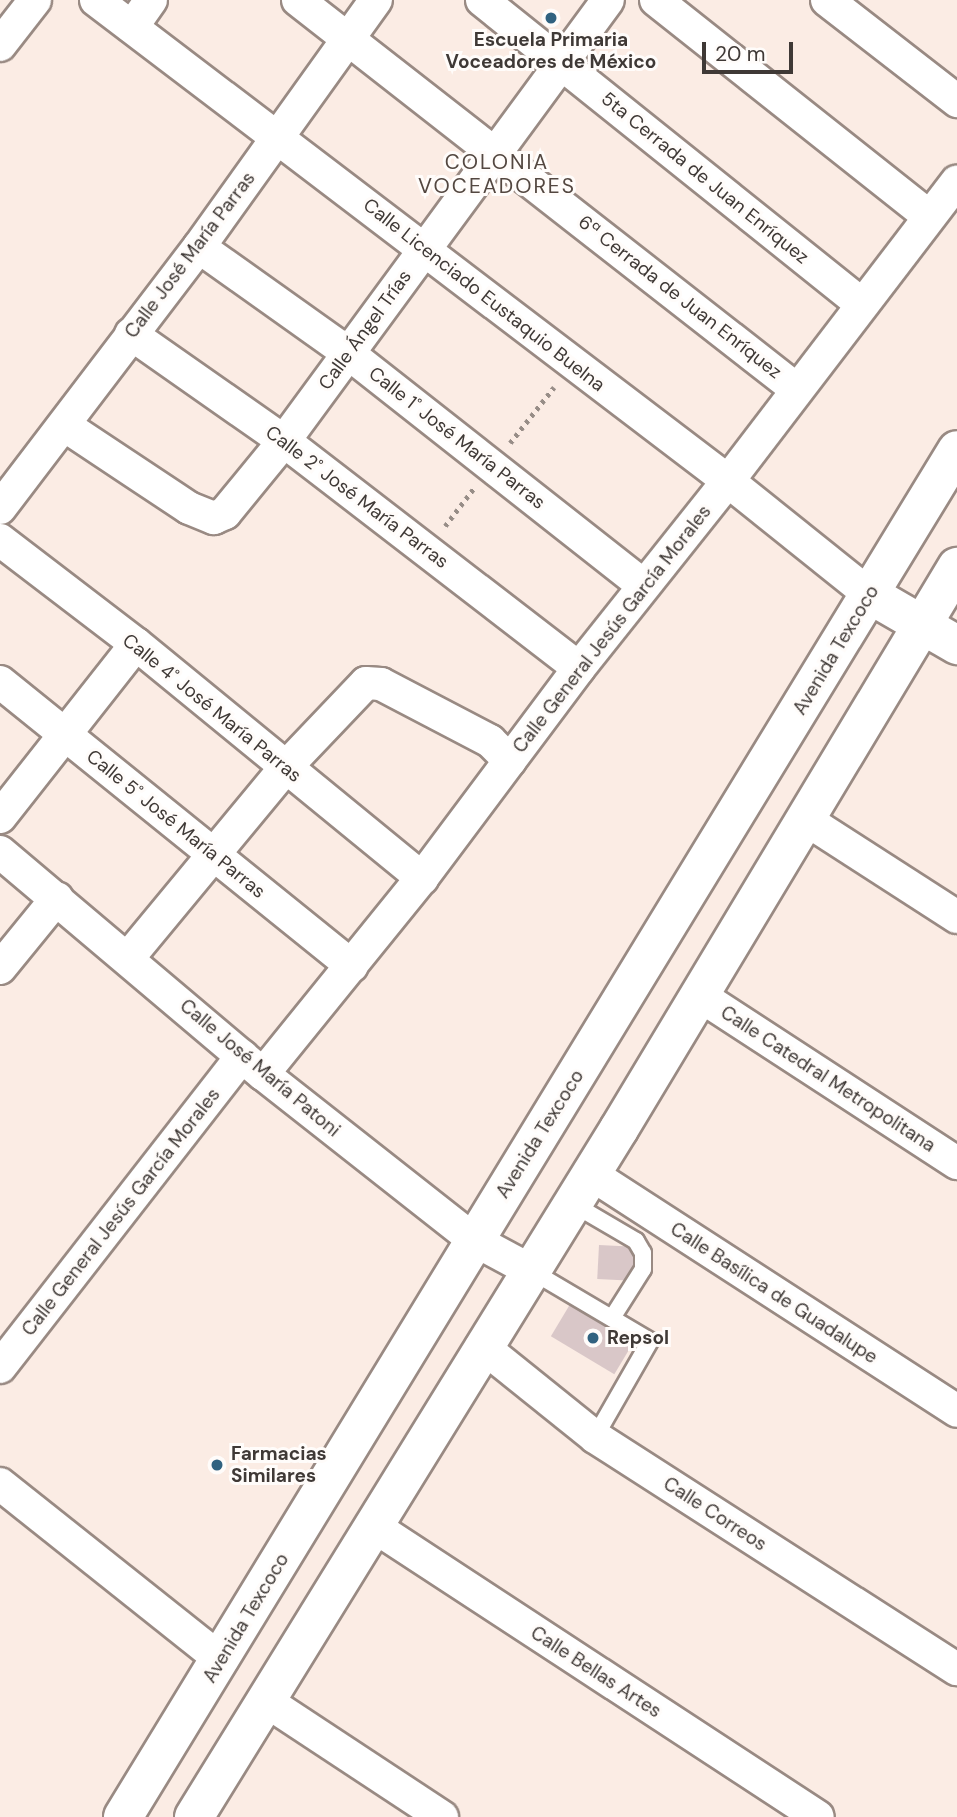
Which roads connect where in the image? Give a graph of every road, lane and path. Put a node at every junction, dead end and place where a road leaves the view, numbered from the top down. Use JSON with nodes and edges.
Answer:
{"nodes":[{"id":1,"x":35,"y":0,"type":"edge"},
{"id":2,"x":96,"y":0,"type":"edge"},
{"id":3,"x":151,"y":0,"type":"edge"},
{"id":4,"x":298,"y":0,"type":"edge"},
{"id":5,"x":376,"y":0,"type":"edge"},
{"id":6,"x":482,"y":0,"type":"edge"},
{"id":7,"x":608,"y":0,"type":"edge"},
{"id":8,"x":656,"y":0,"type":"edge"},
{"id":9,"x":827,"y":0,"type":"edge"},
{"id":10,"x":131,"y":27,"type":"junction"},
{"id":11,"x":348,"y":39,"type":"junction"},
{"id":12,"x":0,"y":45,"type":"edge"},
{"id":13,"x":559,"y":62,"type":"junction"},
{"id":14,"x":957,"y":101,"type":"edge"},
{"id":15,"x":279,"y":137,"type":"junction"},
{"id":16,"x":495,"y":152,"type":"junction"},
{"id":17,"x":957,"y":181,"type":"edge"},
{"id":18,"x":929,"y":216,"type":"junction"},
{"id":19,"x":199,"y":247,"type":"junction"},
{"id":20,"x":425,"y":248,"type":"junction"},
{"id":21,"x":862,"y":304,"type":"junction"},
{"id":22,"x":131,"y":334,"type":"junction"},
{"id":23,"x":348,"y":353,"type":"junction"},
{"id":24,"x":796,"y":388,"type":"junction"},
{"id":25,"x":64,"y":425,"type":"junction"},
{"id":26,"x":284,"y":441,"type":"junction"},
{"id":27,"x":957,"y":450,"type":"edge"},
{"id":28,"x":728,"y":481,"type":"junction"},
{"id":29,"x":0,"y":508,"type":"edge"},
{"id":30,"x":0,"y":540,"type":"edge"},
{"id":31,"x":957,"y":567,"type":"edge"},
{"id":32,"x":643,"y":584,"type":"junction"},
{"id":33,"x":869,"y":594,"type":"junction"},
{"id":34,"x":922,"y":624,"type":"junction"},
{"id":35,"x":136,"y":644,"type":"junction"},
{"id":36,"x":957,"y":645,"type":"edge"},
{"id":37,"x":579,"y":668,"type":"junction"},
{"id":38,"x":0,"y":682,"type":"edge"},
{"id":39,"x":64,"y":734,"type":"junction"},
{"id":40,"x":510,"y":761,"type":"junction"},
{"id":41,"x":285,"y":768,"type":"junction"},
{"id":42,"x":0,"y":817,"type":"edge"},
{"id":43,"x":805,"y":819,"type":"junction"},
{"id":44,"x":0,"y":852,"type":"edge"},
{"id":45,"x":214,"y":855,"type":"junction"},
{"id":46,"x":422,"y":878,"type":"junction"},
{"id":47,"x":57,"y":898,"type":"junction"},
{"id":48,"x":957,"y":917,"type":"edge"},
{"id":49,"x":128,"y":958,"type":"junction"},
{"id":50,"x":352,"y":966,"type":"junction"},
{"id":51,"x":0,"y":968,"type":"edge"},
{"id":52,"x":699,"y":995,"type":"junction"},
{"id":53,"x":252,"y":1065,"type":"junction"},
{"id":54,"x":957,"y":1163,"type":"edge"},
{"id":55,"x":582,"y":1189,"type":"junction"},
{"id":56,"x":474,"y":1240,"type":"junction"},
{"id":57,"x":530,"y":1270,"type":"junction"},
{"id":58,"x":612,"y":1318,"type":"junction"},
{"id":59,"x":482,"y":1346,"type":"junction"},
{"id":60,"x":0,"y":1367,"type":"edge"},
{"id":61,"x":957,"y":1411,"type":"edge"},
{"id":62,"x":595,"y":1437,"type":"junction"},
{"id":63,"x":0,"y":1484,"type":"edge"},
{"id":64,"x":375,"y":1527,"type":"junction"},
{"id":65,"x":221,"y":1660,"type":"junction"},
{"id":66,"x":957,"y":1669,"type":"edge"},
{"id":67,"x":266,"y":1701,"type":"junction"},
{"id":68,"x":123,"y":1817,"type":"edge"},
{"id":69,"x":194,"y":1817,"type":"edge"},
{"id":70,"x":442,"y":1817,"type":"edge"},
{"id":71,"x":818,"y":1817,"type":"edge"}],
"edges":[{"from":1,"to":12,"type":"street"},
{"from":2,"to":10,"type":"street","name":"Calle Licenciado Eustaquio Buelna"},
{"from":3,"to":10,"type":"street"},
{"from":4,"to":11,"type":"street","name":"6ª Cerrada de Juan Enríquez"},
{"from":5,"to":11,"type":"street","name":"Calle José María Parras"},
{"from":6,"to":13,"type":"street","name":"5ta Cerrada de Juan Enríquez"},
{"from":7,"to":13,"type":"street","name":"Calle Ángel Trías"},
{"from":8,"to":18,"type":"street"},
{"from":9,"to":14,"type":"street"},
{"from":10,"to":15,"type":"street","name":"Calle Licenciado Eustaquio Buelna"},
{"from":11,"to":15,"type":"street","name":"Calle José María Parras"},
{"from":11,"to":16,"type":"street","name":"6ª Cerrada de Juan Enríquez"},
{"from":13,"to":16,"type":"street","name":"Calle Ángel Trías"},
{"from":13,"to":21,"type":"street","name":"5ta Cerrada de Juan Enríquez"},
{"from":15,"to":19,"type":"street","name":"Calle José María Parras"},
{"from":15,"to":20,"type":"street","name":"Calle Licenciado Eustaquio Buelna"},
{"from":16,"to":20,"type":"street","name":"Calle Ángel Trías"},
{"from":16,"to":24,"type":"street","name":"6ª Cerrada de Juan Enríquez"},
{"from":17,"to":18,"type":"street","name":"Calle General Jesús García Morales"},
{"from":18,"to":21,"type":"street","name":"Calle General Jesús García Morales"},
{"from":19,"to":22,"type":"street","name":"Calle José María Parras"},
{"from":19,"to":23,"type":"street","name":"Calle 1˚ José María Parras"},
{"from":20,"to":23,"type":"street","name":"Calle Ángel Trías"},
{"from":20,"to":28,"type":"street","name":"Calle Licenciado Eustaquio Buelna"},
{"from":21,"to":24,"type":"street","name":"Calle General Jesús García Morales"},
{"from":22,"to":25,"type":"street","name":"Calle José María Parras"},
{"from":22,"to":26,"type":"street","name":"Calle 2˚ José María Parras"},
{"from":23,"to":26,"type":"street","name":"Calle Ángel Trías"},
{"from":23,"to":32,"type":"street","name":"Calle 1˚ José María Parras"},
{"from":24,"to":28,"type":"street","name":"Calle General Jesús García Morales"},
{"from":25,"to":26,"type":"street","name":"Calle Ángel Trías"},
{"from":25,"to":29,"type":"street","name":"Calle José María Parras"},
{"from":26,"to":37,"type":"street","name":"Calle 2˚ José María Parras"},
{"from":27,"to":33,"type":"main road","name":"Avenida Texcoco"},
{"from":28,"to":32,"type":"street","name":"Calle General Jesús García Morales"},
{"from":28,"to":33,"type":"street","name":"Calle Licenciado Eustaquio Buelna"},
{"from":30,"to":35,"type":"street","name":"Calle 4˚ José María Parras"},
{"from":31,"to":34,"type":"main road"},
{"from":32,"to":37,"type":"street","name":"Calle General Jesús García Morales"},
{"from":33,"to":34,"type":"main road"},
{"from":33,"to":56,"type":"main road","name":"Avenida Texcoco"},
{"from":34,"to":36,"type":"main road"},
{"from":34,"to":43,"type":"main road"},
{"from":35,"to":39,"type":"street"},
{"from":35,"to":41,"type":"street","name":"Calle 4˚ José María Parras"},
{"from":37,"to":40,"type":"street","name":"Calle General Jesús García Morales"},
{"from":38,"to":39,"type":"street","name":"Calle 5˚ José María Parras"},
{"from":39,"to":42,"type":"street"},
{"from":39,"to":45,"type":"street","name":"Calle 5˚ José María Parras"},
{"from":40,"to":41,"type":"street"},
{"from":40,"to":46,"type":"street","name":"Calle General Jesús García Morales"},
{"from":41,"to":45,"type":"street"},
{"from":41,"to":46,"type":"street","name":"Calle 4˚ José María Parras"},
{"from":43,"to":48,"type":"street"},
{"from":43,"to":52,"type":"main road"},
{"from":44,"to":47,"type":"street","name":"Calle José María Patoni"},
{"from":45,"to":49,"type":"street"},
{"from":45,"to":50,"type":"street","name":"Calle 5˚ José María Parras"},
{"from":46,"to":50,"type":"street","name":"Calle General Jesús García Morales"},
{"from":47,"to":49,"type":"street","name":"Calle José María Patoni"},
{"from":47,"to":51,"type":"street"},
{"from":49,"to":53,"type":"street","name":"Calle José María Patoni"},
{"from":50,"to":53,"type":"street","name":"Calle General Jesús García Morales"},
{"from":52,"to":54,"type":"street","name":"Calle Catedral Metropolitana"},
{"from":52,"to":55,"type":"main road"},
{"from":53,"to":56,"type":"street","name":"Calle José María Patoni"},
{"from":53,"to":60,"type":"street","name":"Calle General Jesús García Morales"},
{"from":55,"to":57,"type":"main road"},
{"from":55,"to":58,"type":"lane"},
{"from":55,"to":61,"type":"street","name":"Calle Basílica de Guadalupe"},
{"from":56,"to":57,"type":"street","name":"Calle José María Patoni"},
{"from":56,"to":65,"type":"main road","name":"Avenida Texcoco"},
{"from":57,"to":58,"type":"lane"},
{"from":57,"to":59,"type":"main road"},
{"from":58,"to":62,"type":"lane"},
{"from":59,"to":62,"type":"street","name":"Calle Correos"},
{"from":59,"to":64,"type":"main road"},
{"from":62,"to":66,"type":"street","name":"Calle Correos"},
{"from":63,"to":65,"type":"street"},
{"from":64,"to":67,"type":"main road"},
{"from":64,"to":71,"type":"street","name":"Calle Bellas Artes"},
{"from":65,"to":68,"type":"main road","name":"Avenida Texcoco"},
{"from":67,"to":69,"type":"main road"},
{"from":67,"to":70,"type":"street"}]}
